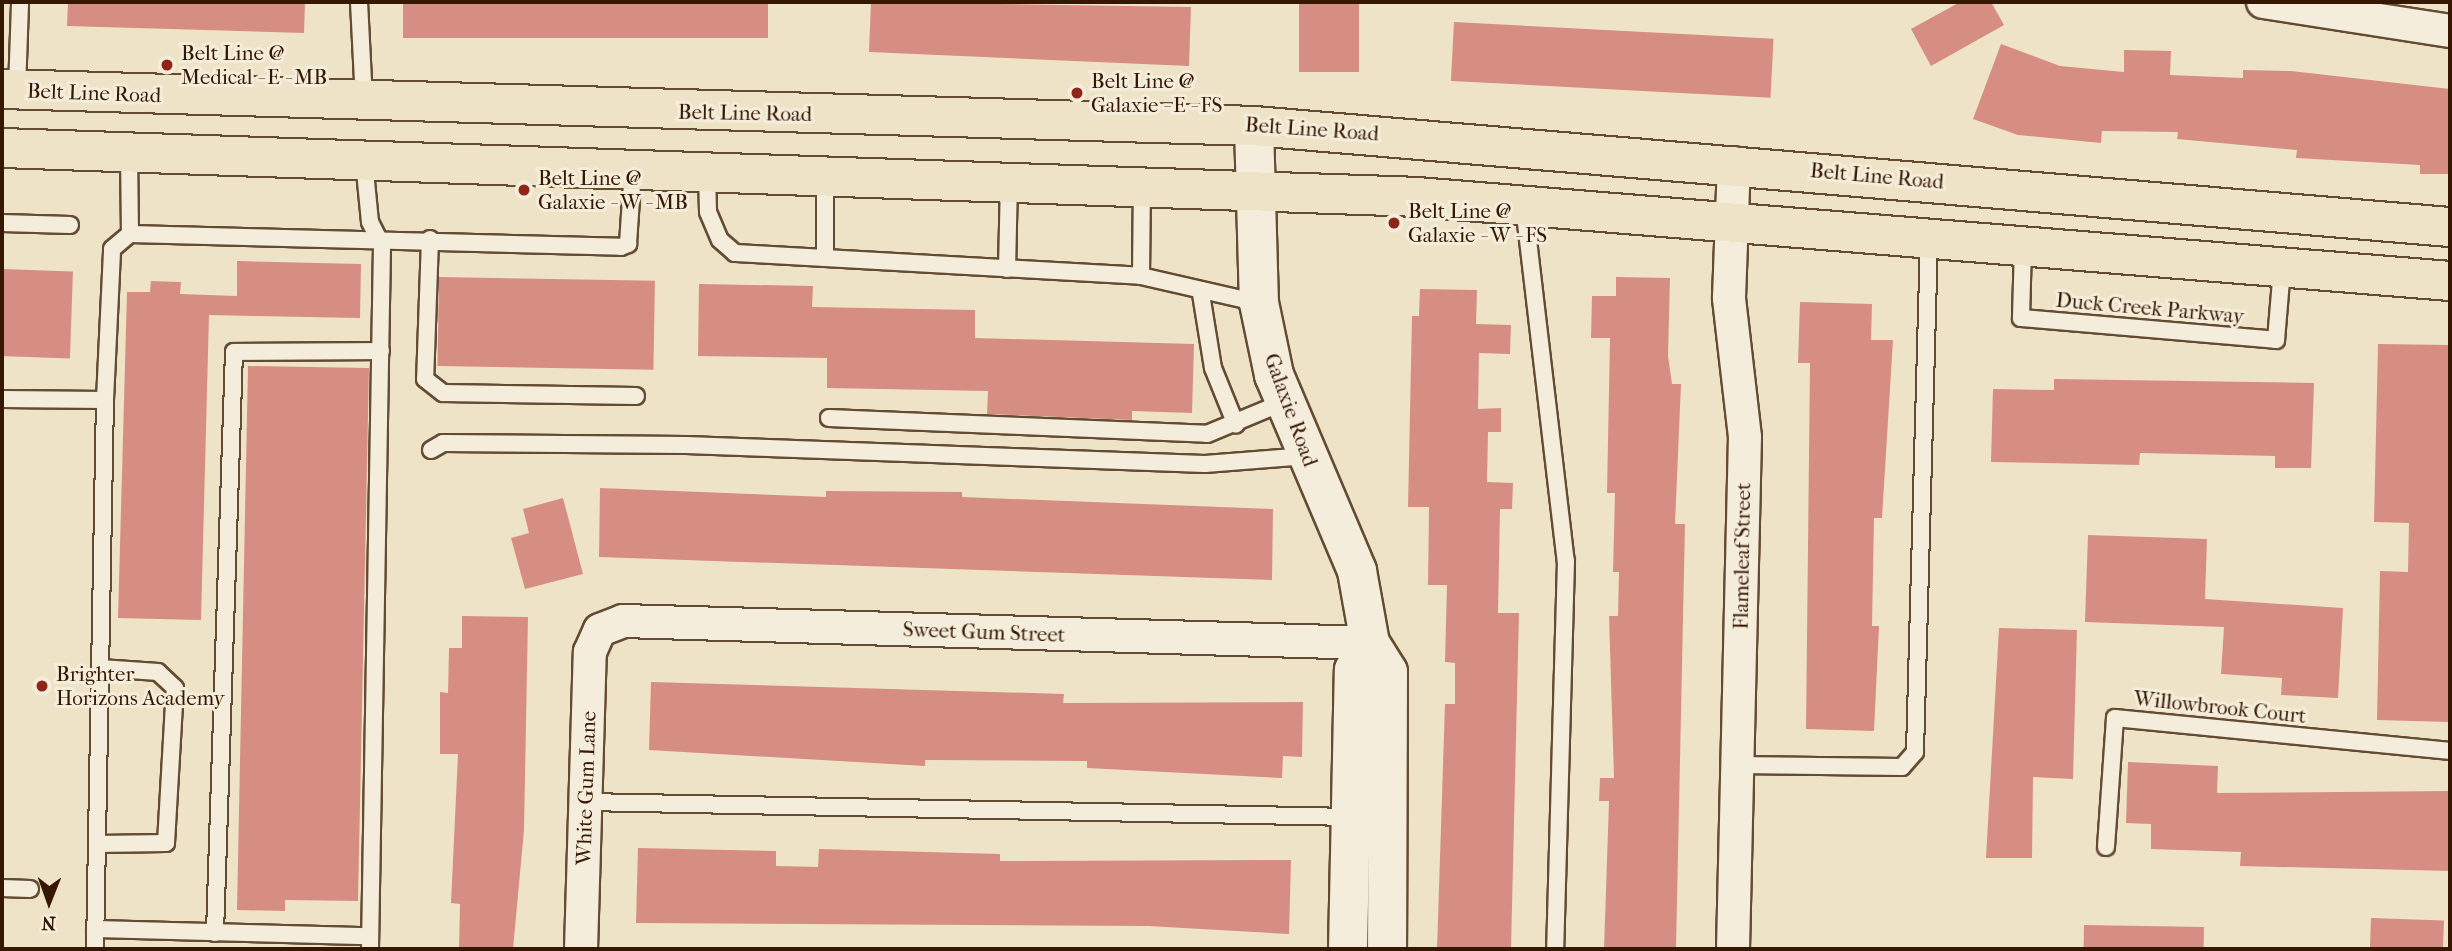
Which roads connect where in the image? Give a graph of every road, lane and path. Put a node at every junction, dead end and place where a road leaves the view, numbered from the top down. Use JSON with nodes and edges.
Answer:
{"nodes":[{"id":1,"x":359,"y":2,"type":"edge"},
{"id":2,"x":2263,"y":2,"type":"edge"},
{"id":3,"x":13,"y":4,"type":"edge"},
{"id":4,"x":2450,"y":32,"type":"edge"},
{"id":5,"x":9,"y":90,"type":"edge"},
{"id":6,"x":364,"y":102,"type":"junction"},
{"id":7,"x":1254,"y":125,"type":"junction"},
{"id":8,"x":2,"y":148,"type":"edge"},
{"id":9,"x":130,"y":153,"type":"junction"},
{"id":10,"x":363,"y":161,"type":"junction"},
{"id":11,"x":1734,"y":163,"type":"junction"},
{"id":12,"x":633,"y":167,"type":"junction"},
{"id":13,"x":707,"y":170,"type":"junction"},
{"id":14,"x":825,"y":174,"type":"junction"},
{"id":15,"x":1009,"y":181,"type":"junction"},
{"id":16,"x":1142,"y":185,"type":"junction"},
{"id":17,"x":1257,"y":189,"type":"junction"},
{"id":18,"x":1524,"y":205,"type":"junction"},
{"id":19,"x":2,"y":223,"type":"edge"},
{"id":20,"x":1732,"y":224,"type":"junction"},
{"id":21,"x":70,"y":225,"type":"dead end"},
{"id":22,"x":2450,"y":227,"type":"edge"},
{"id":23,"x":130,"y":234,"type":"junction"},
{"id":24,"x":378,"y":237,"type":"junction"},
{"id":25,"x":430,"y":239,"type":"junction"},
{"id":26,"x":1928,"y":239,"type":"junction"},
{"id":27,"x":2023,"y":246,"type":"junction"},
{"id":28,"x":825,"y":258,"type":"junction"},
{"id":29,"x":1007,"y":269,"type":"junction"},
{"id":30,"x":2282,"y":269,"type":"junction"},
{"id":31,"x":1141,"y":276,"type":"junction"},
{"id":32,"x":2450,"y":281,"type":"edge"},
{"id":33,"x":1201,"y":294,"type":"junction"},
{"id":34,"x":1259,"y":303,"type":"junction"},
{"id":35,"x":381,"y":351,"type":"junction"},
{"id":36,"x":636,"y":397,"type":"dead end"},
{"id":37,"x":2,"y":399,"type":"edge"},
{"id":38,"x":106,"y":400,"type":"junction"},
{"id":39,"x":1284,"y":402,"type":"junction"},
{"id":40,"x":829,"y":418,"type":"dead end"},
{"id":41,"x":1236,"y":425,"type":"junction"},
{"id":42,"x":431,"y":450,"type":"dead end"},
{"id":43,"x":1307,"y":456,"type":"junction"},
{"id":44,"x":600,"y":630,"type":"joint"},
{"id":45,"x":1370,"y":643,"type":"junction"},
{"id":46,"x":100,"y":668,"type":"junction"},
{"id":47,"x":2450,"y":751,"type":"edge"},
{"id":48,"x":1737,"y":765,"type":"junction"},
{"id":49,"x":585,"y":802,"type":"junction"},
{"id":50,"x":1350,"y":817,"type":"junction"},
{"id":51,"x":97,"y":844,"type":"junction"},
{"id":52,"x":2106,"y":847,"type":"dead end"},
{"id":53,"x":2,"y":888,"type":"edge"},
{"id":54,"x":30,"y":889,"type":"dead end"},
{"id":55,"x":95,"y":929,"type":"junction"},
{"id":56,"x":215,"y":933,"type":"junction"},
{"id":57,"x":370,"y":943,"type":"edge"},
{"id":58,"x":95,"y":949,"type":"edge"},
{"id":59,"x":581,"y":949,"type":"edge"},
{"id":60,"x":1348,"y":949,"type":"edge"},
{"id":61,"x":1387,"y":949,"type":"edge"},
{"id":62,"x":1555,"y":949,"type":"edge"},
{"id":63,"x":1732,"y":949,"type":"edge"}],
"edges":[{"from":1,"to":6,"type":"lane"},
{"from":2,"to":4,"type":"street"},
{"from":3,"to":5,"type":"lane"},
{"from":5,"to":6,"type":"main road","name":"Belt Line Road"},
{"from":6,"to":7,"type":"main road","name":"Belt Line Road"},
{"from":6,"to":10,"type":"main road"},
{"from":7,"to":11,"type":"main road","name":"Belt Line Road"},
{"from":7,"to":17,"type":"street","name":"Galaxie Road"},
{"from":8,"to":9,"type":"main road"},
{"from":9,"to":10,"type":"main road"},
{"from":9,"to":23,"type":"lane"},
{"from":10,"to":12,"type":"main road"},
{"from":10,"to":24,"type":"lane"},
{"from":11,"to":20,"type":"street","name":"Flameleaf Street"},
{"from":11,"to":22,"type":"main road","name":"Belt Line Road"},
{"from":12,"to":13,"type":"main road"},
{"from":12,"to":25,"type":"lane"},
{"from":13,"to":14,"type":"main road"},
{"from":13,"to":28,"type":"lane"},
{"from":14,"to":15,"type":"main road"},
{"from":14,"to":28,"type":"lane"},
{"from":15,"to":16,"type":"main road"},
{"from":15,"to":29,"type":"lane"},
{"from":16,"to":17,"type":"main road"},
{"from":16,"to":31,"type":"lane"},
{"from":17,"to":18,"type":"main road"},
{"from":17,"to":34,"type":"street","name":"Galaxie Road"},
{"from":18,"to":20,"type":"main road"},
{"from":18,"to":62,"type":"lane"},
{"from":19,"to":21,"type":"lane"},
{"from":20,"to":26,"type":"main road"},
{"from":20,"to":48,"type":"street","name":"Flameleaf Street"},
{"from":23,"to":24,"type":"lane"},
{"from":23,"to":38,"type":"lane"},
{"from":24,"to":25,"type":"lane"},
{"from":24,"to":35,"type":"lane"},
{"from":25,"to":36,"type":"lane"},
{"from":26,"to":27,"type":"main road"},
{"from":26,"to":48,"type":"lane"},
{"from":27,"to":30,"type":"main road"},
{"from":27,"to":30,"type":"lane","name":"Duck Creek Parkway"},
{"from":28,"to":29,"type":"lane"},
{"from":29,"to":31,"type":"lane"},
{"from":30,"to":32,"type":"main road"},
{"from":31,"to":33,"type":"lane"},
{"from":33,"to":34,"type":"lane"},
{"from":33,"to":41,"type":"lane"},
{"from":34,"to":39,"type":"street","name":"Galaxie Road"},
{"from":35,"to":56,"type":"lane"},
{"from":35,"to":57,"type":"lane"},
{"from":37,"to":38,"type":"lane"},
{"from":38,"to":46,"type":"lane"},
{"from":39,"to":41,"type":"lane"},
{"from":39,"to":43,"type":"street","name":"Galaxie Road"},
{"from":40,"to":41,"type":"lane"},
{"from":42,"to":43,"type":"lane"},
{"from":43,"to":45,"type":"street","name":"Galaxie Road"},
{"from":44,"to":45,"type":"street","name":"Sweet Gum Street"},
{"from":44,"to":49,"type":"street","name":"White Gum Lane"},
{"from":45,"to":50,"type":"street"},
{"from":45,"to":61,"type":"street","name":"Galaxie Road"},
{"from":46,"to":51,"type":"lane"},
{"from":46,"to":51,"type":"lane"},
{"from":47,"to":52,"type":"lane","name":"Willowbrook Court"},
{"from":48,"to":63,"type":"street","name":"Flameleaf Street"},
{"from":49,"to":50,"type":"lane"},
{"from":49,"to":59,"type":"street","name":"White Gum Lane"},
{"from":50,"to":60,"type":"street"},
{"from":51,"to":55,"type":"lane"},
{"from":53,"to":54,"type":"lane"},
{"from":55,"to":56,"type":"lane"},
{"from":55,"to":58,"type":"lane"},
{"from":56,"to":57,"type":"lane"}]}
